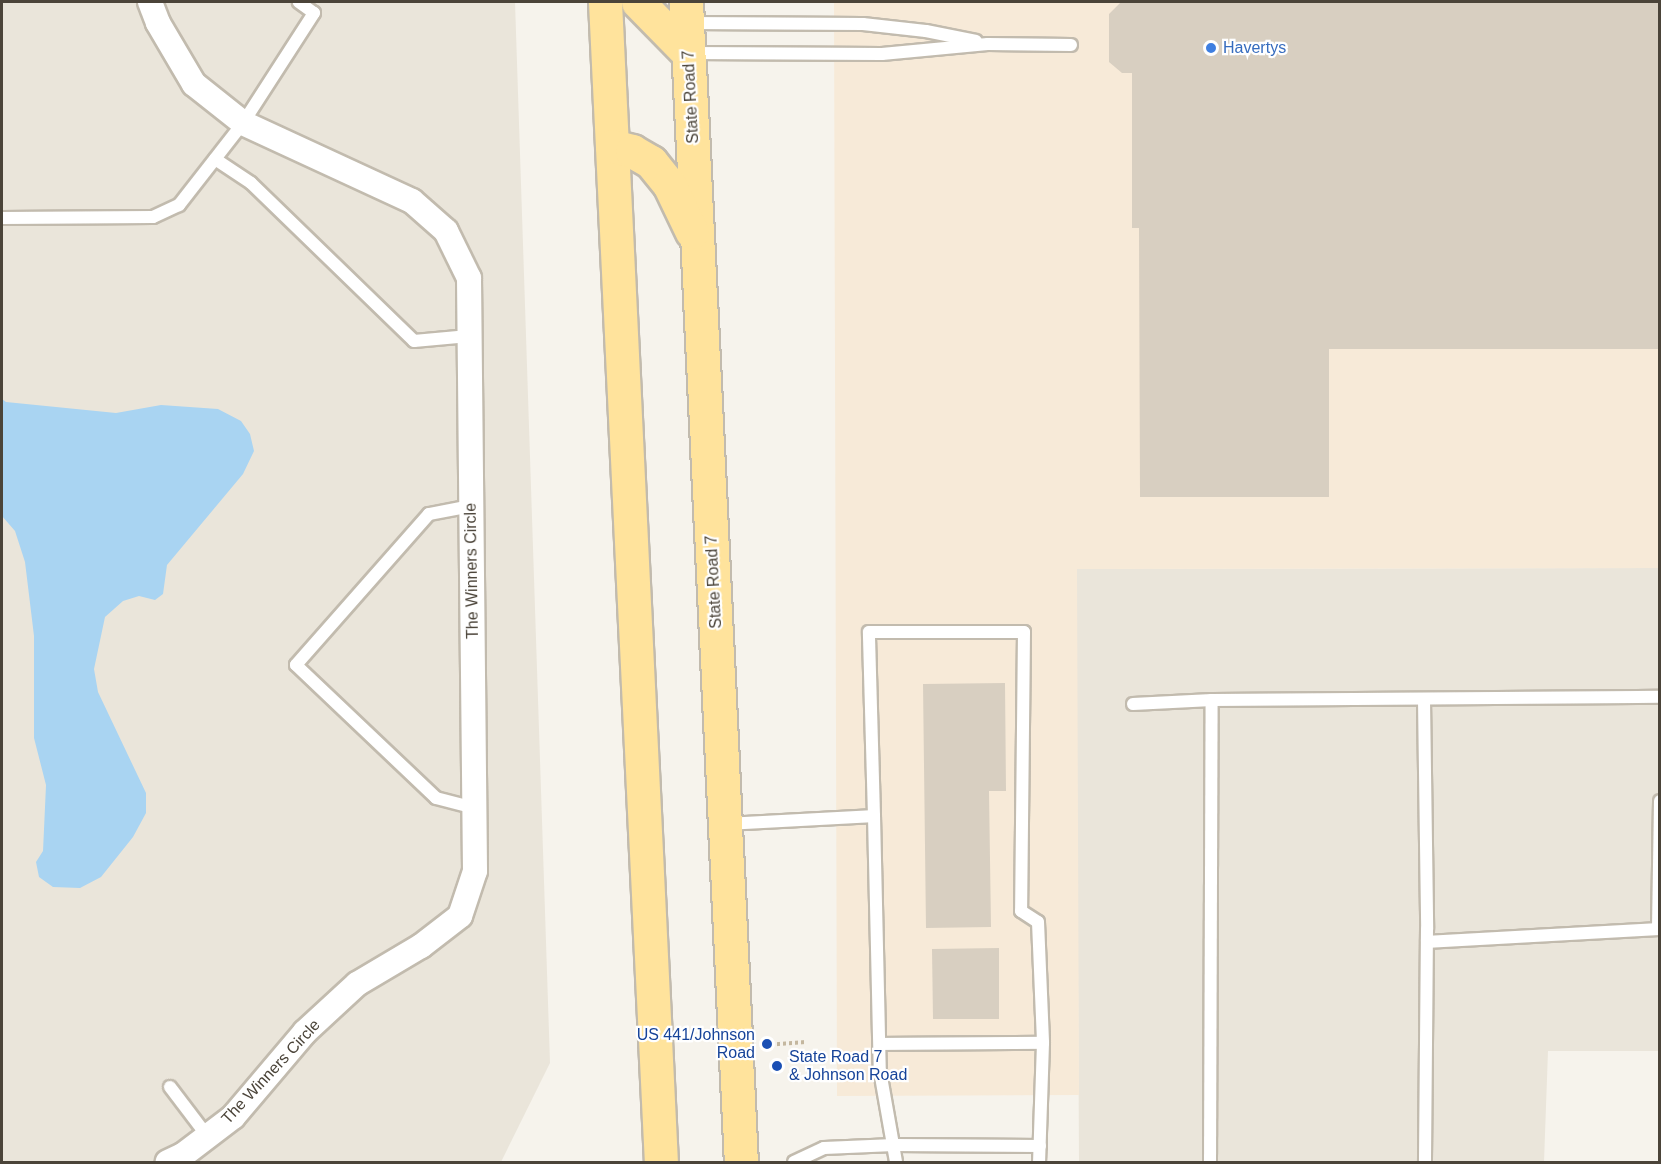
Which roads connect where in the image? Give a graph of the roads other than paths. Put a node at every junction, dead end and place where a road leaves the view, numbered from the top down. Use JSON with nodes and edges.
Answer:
{"nodes":[{"id":1,"x":150,"y":2,"type":"edge"},
{"id":2,"x":299,"y":2,"type":"edge"},
{"id":3,"x":605,"y":2,"type":"edge"},
{"id":4,"x":638,"y":2,"type":"edge"},
{"id":5,"x":687,"y":26,"type":"edge"},
{"id":6,"x":988,"y":44,"type":"junction"},
{"id":7,"x":1071,"y":45,"type":"dead end"},
{"id":8,"x":243,"y":123,"type":"junction"},
{"id":9,"x":612,"y":146,"type":"junction"},
{"id":10,"x":215,"y":159,"type":"junction"},
{"id":11,"x":2,"y":218,"type":"edge"},
{"id":12,"x":698,"y":244,"type":"junction"},
{"id":13,"x":470,"y":336,"type":"junction"},
{"id":14,"x":471,"y":506,"type":"junction"},
{"id":15,"x":1659,"y":697,"type":"edge"},
{"id":16,"x":1212,"y":700,"type":"junction"},
{"id":17,"x":1424,"y":700,"type":"junction"},
{"id":18,"x":1133,"y":704,"type":"dead end"},
{"id":19,"x":1659,"y":801,"type":"edge"},
{"id":20,"x":475,"y":808,"type":"junction"},
{"id":21,"x":873,"y":816,"type":"junction"},
{"id":22,"x":726,"y":824,"type":"junction"},
{"id":23,"x":1427,"y":942,"type":"junction"},
{"id":24,"x":1043,"y":1043,"type":"junction"},
{"id":25,"x":880,"y":1044,"type":"junction"},
{"id":26,"x":170,"y":1088,"type":"dead end"},
{"id":27,"x":208,"y":1137,"type":"junction"},
{"id":28,"x":894,"y":1145,"type":"junction"},
{"id":29,"x":1040,"y":1146,"type":"junction"},
{"id":30,"x":168,"y":1162,"type":"edge"},
{"id":31,"x":661,"y":1162,"type":"edge"},
{"id":32,"x":741,"y":1162,"type":"edge"},
{"id":33,"x":794,"y":1162,"type":"edge"},
{"id":34,"x":896,"y":1162,"type":"edge"},
{"id":35,"x":1039,"y":1162,"type":"edge"},
{"id":36,"x":1209,"y":1162,"type":"edge"},
{"id":37,"x":1425,"y":1162,"type":"edge"}],
"edges":[{"from":1,"to":8,"type":"street","name":"The Winners Circle"},
{"from":2,"to":8,"type":"lane"},
{"from":3,"to":9,"type":"main road"},
{"from":4,"to":5,"type":"main road"},
{"from":5,"to":6,"type":"lane"},
{"from":5,"to":6,"type":"lane"},
{"from":5,"to":12,"type":"main road","name":"State Road 7"},
{"from":6,"to":7,"type":"lane"},
{"from":8,"to":10,"type":"lane"},
{"from":8,"to":13,"type":"street","name":"The Winners Circle"},
{"from":9,"to":12,"type":"main road"},
{"from":9,"to":31,"type":"main road"},
{"from":10,"to":11,"type":"lane"},
{"from":10,"to":13,"type":"lane"},
{"from":12,"to":22,"type":"main road","name":"State Road 7"},
{"from":13,"to":14,"type":"street","name":"The Winners Circle"},
{"from":14,"to":20,"type":"street","name":"The Winners Circle"},
{"from":14,"to":20,"type":"lane"},
{"from":15,"to":17,"type":"lane"},
{"from":16,"to":17,"type":"lane"},
{"from":16,"to":18,"type":"lane"},
{"from":16,"to":36,"type":"lane"},
{"from":17,"to":23,"type":"lane"},
{"from":19,"to":23,"type":"lane"},
{"from":20,"to":27,"type":"street","name":"The Winners Circle"},
{"from":21,"to":22,"type":"lane"},
{"from":21,"to":24,"type":"lane"},
{"from":21,"to":25,"type":"lane"},
{"from":22,"to":32,"type":"main road","name":"State Road 7"},
{"from":23,"to":37,"type":"lane"},
{"from":24,"to":25,"type":"lane"},
{"from":24,"to":29,"type":"lane"},
{"from":25,"to":28,"type":"lane"},
{"from":26,"to":27,"type":"lane"},
{"from":27,"to":30,"type":"street","name":"The Winners Circle"},
{"from":28,"to":29,"type":"lane"},
{"from":28,"to":33,"type":"lane"},
{"from":28,"to":34,"type":"lane"},
{"from":29,"to":35,"type":"lane"}]}
